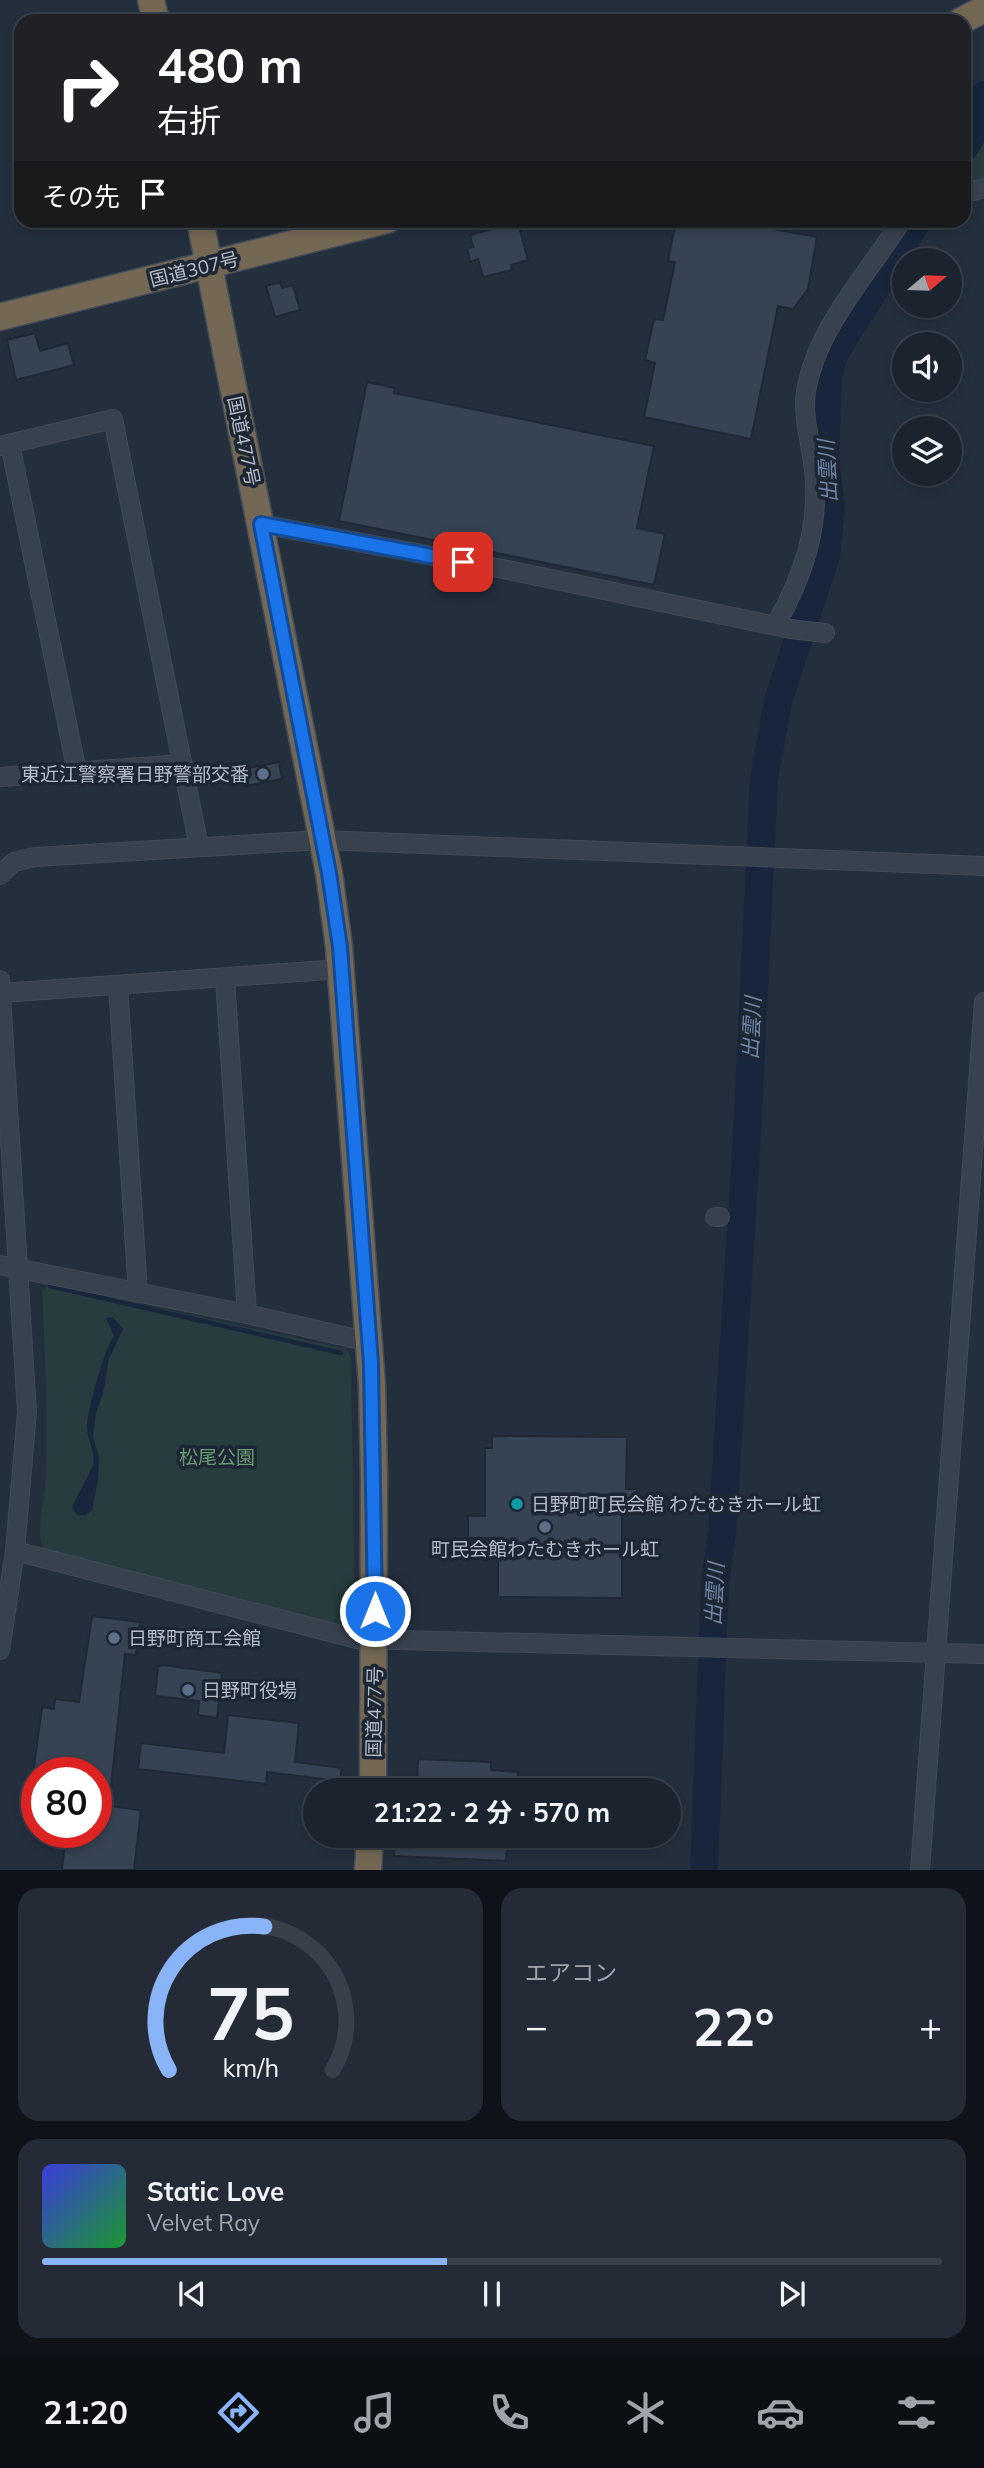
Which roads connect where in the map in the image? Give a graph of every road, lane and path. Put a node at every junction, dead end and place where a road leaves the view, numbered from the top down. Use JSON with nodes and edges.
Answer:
{"nodes":[{"id":1,"x":202,"y":228,"type":"edge"},
{"id":2,"x":293,"y":228,"type":"edge"},
{"id":3,"x":348,"y":228,"type":"edge"},
{"id":4,"x":897,"y":228,"type":"edge"},
{"id":5,"x":208,"y":257,"type":"junction"},
{"id":6,"x":0,"y":299,"type":"edge"},
{"id":7,"x":0,"y":317,"type":"edge"},
{"id":8,"x":5,"y":445,"type":"edge"},
{"id":9,"x":261,"y":524,"type":"junction"},
{"id":10,"x":783,"y":626,"type":"junction"},
{"id":11,"x":825,"y":633,"type":"dead end"},
{"id":12,"x":183,"y":764,"type":"junction"},
{"id":13,"x":77,"y":772,"type":"junction"},
{"id":14,"x":0,"y":777,"type":"edge"},
{"id":15,"x":322,"y":839,"type":"junction"},
{"id":16,"x":199,"y":847,"type":"junction"},
{"id":17,"x":984,"y":866,"type":"edge"},
{"id":18,"x":0,"y":875,"type":"edge"},
{"id":19,"x":341,"y":969,"type":"junction"},
{"id":20,"x":225,"y":978,"type":"junction"},
{"id":21,"x":118,"y":985,"type":"junction"},
{"id":22,"x":1,"y":986,"type":"edge"},
{"id":23,"x":984,"y":1002,"type":"edge"},
{"id":24,"x":0,"y":1265,"type":"edge"},
{"id":25,"x":18,"y":1268,"type":"junction"},
{"id":26,"x":138,"y":1293,"type":"junction"},
{"id":27,"x":247,"y":1314,"type":"junction"},
{"id":28,"x":369,"y":1342,"type":"junction"},
{"id":29,"x":10,"y":1547,"type":"edge"},
{"id":30,"x":374,"y":1641,"type":"junction"},
{"id":31,"x":0,"y":1650,"type":"edge"},
{"id":32,"x":984,"y":1654,"type":"edge"},
{"id":33,"x":934,"y":1655,"type":"junction"},
{"id":34,"x":373,"y":1778,"type":"edge"},
{"id":35,"x":369,"y":1848,"type":"edge"},
{"id":36,"x":368,"y":1870,"type":"edge"},
{"id":37,"x":920,"y":1870,"type":"edge"}],
"edges":[{"from":1,"to":5,"type":"highway","name":"国道477号"},
{"from":2,"to":5,"type":"highway","name":"国道307号"},
{"from":3,"to":5,"type":"highway","name":"国道307号"},
{"from":4,"to":10,"type":"street"},
{"from":5,"to":6,"type":"highway","name":"国道307号"},
{"from":5,"to":7,"type":"highway","name":"国道307号"},
{"from":5,"to":9,"type":"highway","name":"国道477号"},
{"from":8,"to":12,"type":"street"},
{"from":8,"to":13,"type":"street"},
{"from":9,"to":10,"type":"street"},
{"from":9,"to":15,"type":"highway","name":"国道477号"},
{"from":10,"to":11,"type":"street"},
{"from":12,"to":13,"type":"street"},
{"from":12,"to":16,"type":"street"},
{"from":13,"to":14,"type":"street"},
{"from":15,"to":16,"type":"street"},
{"from":15,"to":17,"type":"street"},
{"from":15,"to":19,"type":"highway","name":"国道477号"},
{"from":16,"to":18,"type":"street"},
{"from":19,"to":20,"type":"street"},
{"from":19,"to":28,"type":"highway","name":"国道477号"},
{"from":20,"to":21,"type":"street"},
{"from":20,"to":27,"type":"street"},
{"from":21,"to":22,"type":"street"},
{"from":21,"to":26,"type":"street"},
{"from":22,"to":25,"type":"street"},
{"from":23,"to":33,"type":"street"},
{"from":24,"to":25,"type":"street"},
{"from":25,"to":26,"type":"street"},
{"from":25,"to":29,"type":"street"},
{"from":26,"to":27,"type":"street"},
{"from":27,"to":28,"type":"street"},
{"from":28,"to":30,"type":"highway","name":"国道477号"},
{"from":29,"to":30,"type":"street"},
{"from":29,"to":31,"type":"street"},
{"from":30,"to":33,"type":"street"},
{"from":30,"to":34,"type":"highway","name":"国道477号"},
{"from":32,"to":33,"type":"street"},
{"from":33,"to":37,"type":"street"},
{"from":35,"to":36,"type":"highway"}]}
